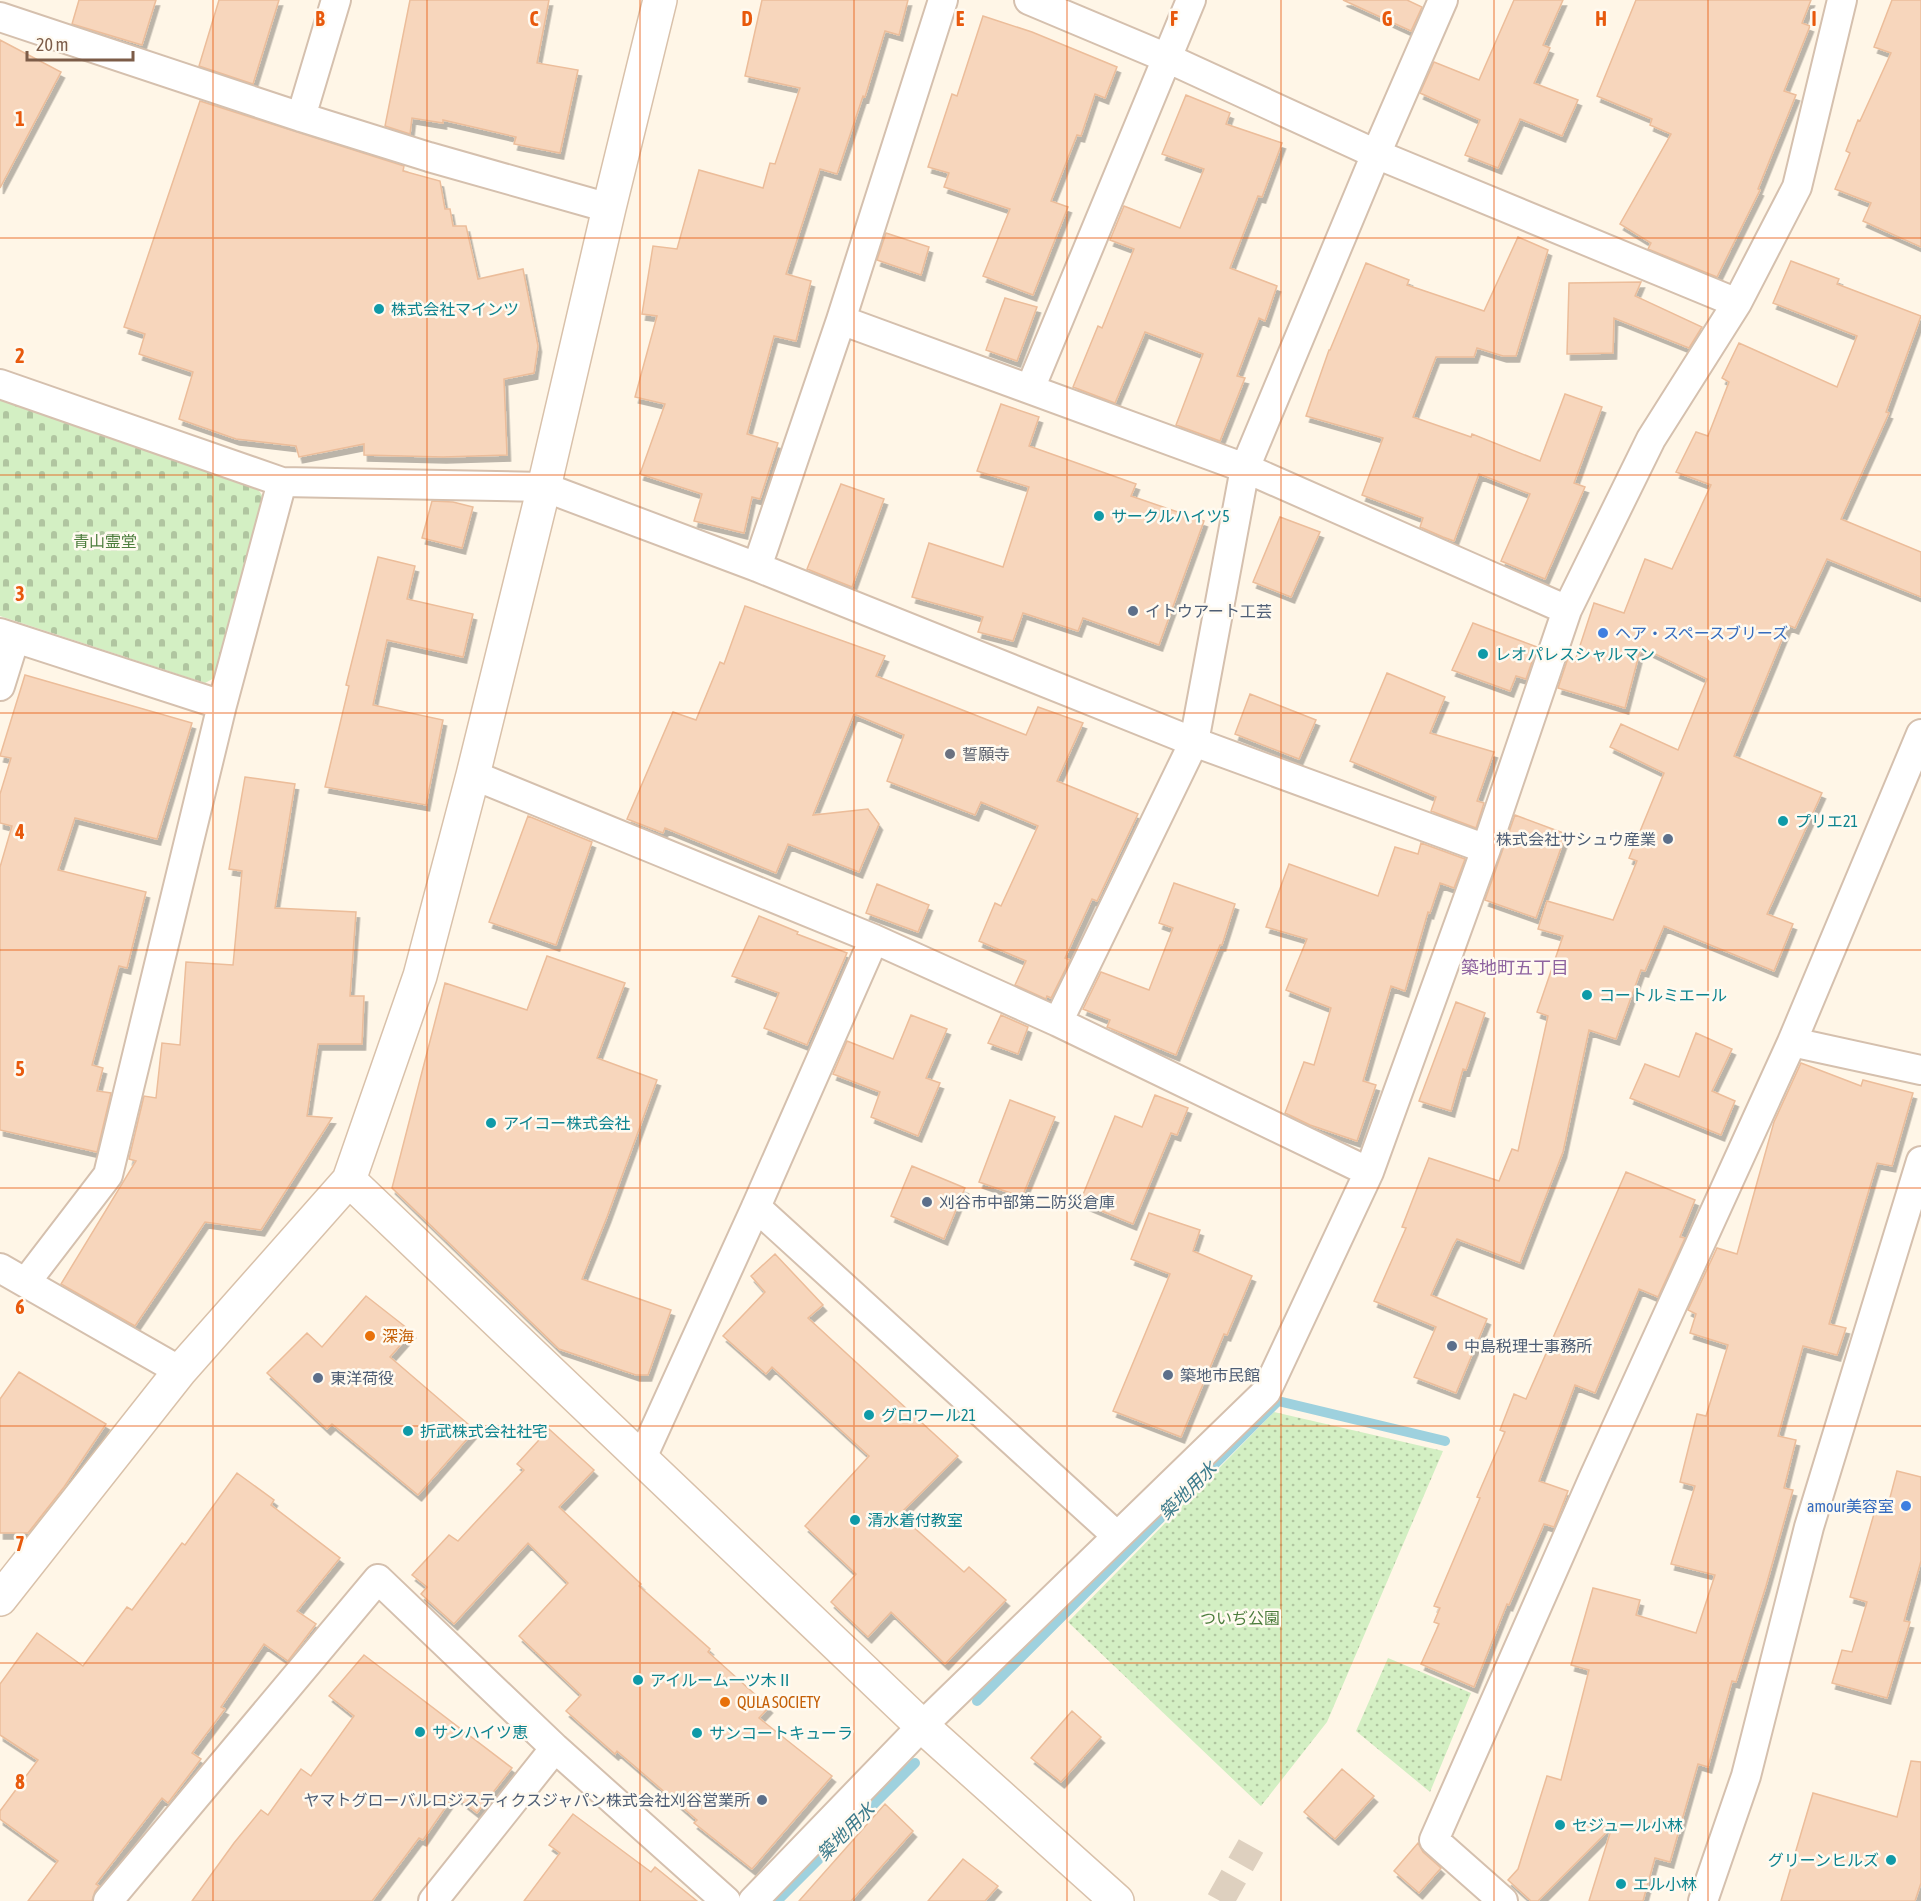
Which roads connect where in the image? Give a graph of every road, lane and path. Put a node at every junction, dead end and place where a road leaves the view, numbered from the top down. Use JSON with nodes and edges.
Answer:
{"nodes":[{"id":1,"x":336,"y":0,"type":"edge"},
{"id":2,"x":660,"y":0,"type":"edge"},
{"id":3,"x":943,"y":0,"type":"edge"},
{"id":4,"x":1029,"y":0,"type":"edge"},
{"id":5,"x":1191,"y":0,"type":"edge"},
{"id":6,"x":1443,"y":0,"type":"edge"},
{"id":7,"x":1842,"y":0,"type":"edge"},
{"id":8,"x":0,"y":18,"type":"edge"},
{"id":9,"x":1167,"y":58,"type":"junction"},
{"id":10,"x":301,"y":117,"type":"junction"},
{"id":11,"x":1376,"y":154,"type":"junction"},
{"id":12,"x":609,"y":208,"type":"junction"},
{"id":13,"x":1737,"y":303,"type":"junction"},
{"id":14,"x":841,"y":320,"type":"junction"},
{"id":15,"x":0,"y":384,"type":"edge"},
{"id":16,"x":1030,"y":388,"type":"junction"},
{"id":17,"x":1245,"y":468,"type":"junction"},
{"id":18,"x":282,"y":482,"type":"junction"},
{"id":19,"x":544,"y":487,"type":"junction"},
{"id":20,"x":757,"y":567,"type":"junction"},
{"id":21,"x":1567,"y":610,"type":"junction"},
{"id":22,"x":8,"y":636,"type":"edge"},
{"id":23,"x":0,"y":686,"type":"edge"},
{"id":24,"x":222,"y":705,"type":"junction"},
{"id":25,"x":1921,"y":734,"type":"edge"},
{"id":26,"x":1194,"y":742,"type":"junction"},
{"id":27,"x":472,"y":775,"type":"junction"},
{"id":28,"x":1486,"y":849,"type":"junction"},
{"id":29,"x":874,"y":939,"type":"junction"},
{"id":30,"x":1058,"y":1022,"type":"junction"},
{"id":31,"x":1792,"y":1042,"type":"junction"},
{"id":32,"x":1921,"y":1070,"type":"edge"},
{"id":33,"x":1921,"y":1161,"type":"edge"},
{"id":34,"x":1369,"y":1172,"type":"junction"},
{"id":35,"x":349,"y":1180,"type":"junction"},
{"id":36,"x":756,"y":1207,"type":"junction"},
{"id":37,"x":0,"y":1268,"type":"edge"},
{"id":38,"x":26,"y":1282,"type":"junction"},
{"id":39,"x":180,"y":1371,"type":"junction"},
{"id":40,"x":641,"y":1460,"type":"junction"},
{"id":41,"x":1117,"y":1536,"type":"junction"},
{"id":42,"x":0,"y":1599,"type":"edge"},
{"id":43,"x":922,"y":1726,"type":"junction"},
{"id":44,"x":555,"y":1748,"type":"junction"},
{"id":45,"x":108,"y":1901,"type":"edge"},
{"id":46,"x":433,"y":1901,"type":"edge"},
{"id":47,"x":726,"y":1901,"type":"edge"},
{"id":48,"x":753,"y":1901,"type":"edge"},
{"id":49,"x":1117,"y":1901,"type":"edge"},
{"id":50,"x":1503,"y":1901,"type":"edge"},
{"id":51,"x":1703,"y":1901,"type":"edge"}],
"edges":[{"from":1,"to":10,"type":"street"},
{"from":2,"to":12,"type":"street"},
{"from":3,"to":14,"type":"street"},
{"from":4,"to":9,"type":"street"},
{"from":5,"to":9,"type":"street"},
{"from":6,"to":11,"type":"street"},
{"from":7,"to":13,"type":"street"},
{"from":8,"to":10,"type":"street"},
{"from":9,"to":11,"type":"street"},
{"from":9,"to":16,"type":"street"},
{"from":10,"to":12,"type":"street"},
{"from":11,"to":13,"type":"street"},
{"from":11,"to":17,"type":"street"},
{"from":12,"to":19,"type":"street"},
{"from":13,"to":21,"type":"street"},
{"from":14,"to":16,"type":"street"},
{"from":14,"to":20,"type":"street"},
{"from":15,"to":18,"type":"street"},
{"from":16,"to":17,"type":"street"},
{"from":17,"to":21,"type":"street"},
{"from":17,"to":26,"type":"street"},
{"from":18,"to":19,"type":"street"},
{"from":18,"to":24,"type":"street"},
{"from":19,"to":20,"type":"street"},
{"from":19,"to":27,"type":"street"},
{"from":20,"to":26,"type":"street"},
{"from":21,"to":28,"type":"street"},
{"from":22,"to":23,"type":"street"},
{"from":22,"to":24,"type":"street"},
{"from":24,"to":38,"type":"street"},
{"from":25,"to":31,"type":"street"},
{"from":26,"to":28,"type":"street"},
{"from":26,"to":30,"type":"street"},
{"from":27,"to":29,"type":"street"},
{"from":27,"to":35,"type":"street"},
{"from":28,"to":34,"type":"street"},
{"from":29,"to":30,"type":"street"},
{"from":29,"to":36,"type":"street"},
{"from":30,"to":34,"type":"street"},
{"from":31,"to":32,"type":"street"},
{"from":31,"to":50,"type":"street"},
{"from":33,"to":51,"type":"street"},
{"from":34,"to":41,"type":"street"},
{"from":35,"to":39,"type":"street"},
{"from":35,"to":40,"type":"street"},
{"from":36,"to":40,"type":"street"},
{"from":36,"to":41,"type":"street"},
{"from":37,"to":38,"type":"street"},
{"from":38,"to":39,"type":"street"},
{"from":39,"to":42,"type":"street"},
{"from":40,"to":43,"type":"street"},
{"from":41,"to":43,"type":"street"},
{"from":43,"to":48,"type":"street"},
{"from":43,"to":49,"type":"street"},
{"from":44,"to":45,"type":"street"},
{"from":44,"to":46,"type":"street"},
{"from":44,"to":47,"type":"street"}]}
